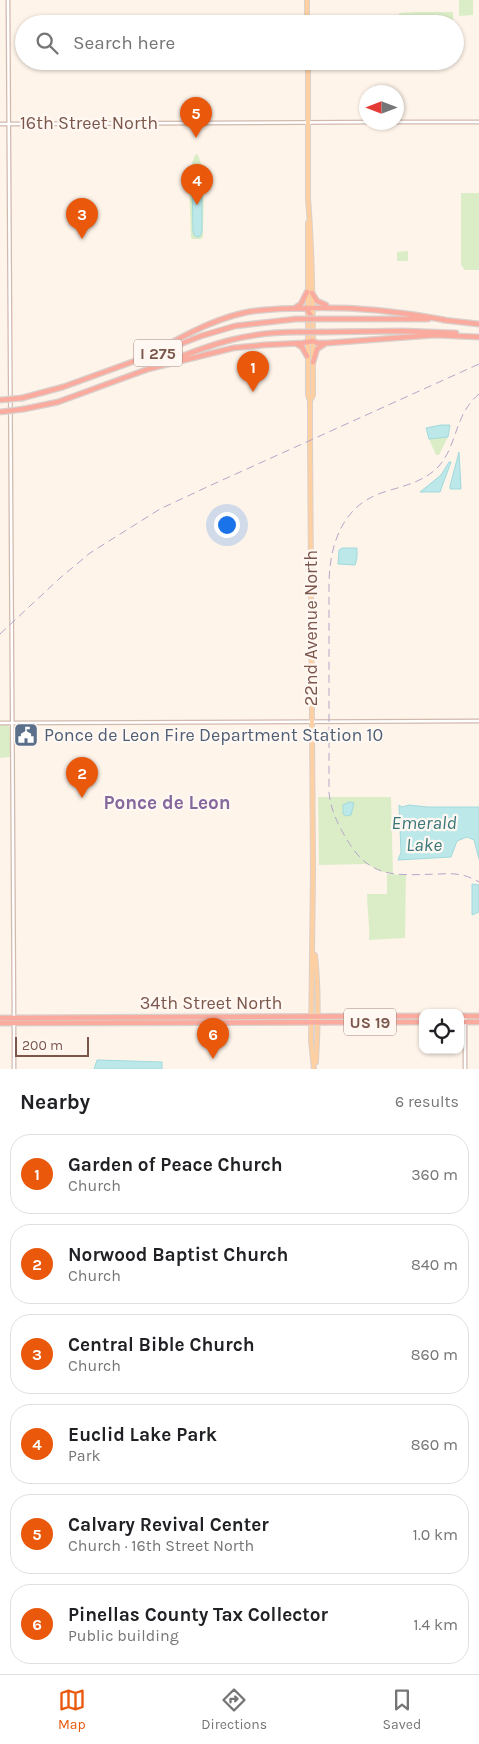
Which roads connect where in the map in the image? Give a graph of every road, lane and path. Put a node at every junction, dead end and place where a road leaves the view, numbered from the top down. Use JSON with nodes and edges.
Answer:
{"nodes":[{"id":1,"x":8,"y":0,"type":"edge"},
{"id":2,"x":307,"y":0,"type":"edge"},
{"id":3,"x":307,"y":15,"type":"edge"},
{"id":4,"x":308,"y":70,"type":"edge"},
{"id":5,"x":359,"y":122,"type":"edge"},
{"id":6,"x":404,"y":122,"type":"edge"},
{"id":7,"x":479,"y":122,"type":"edge"},
{"id":8,"x":308,"y":123,"type":"junction"},
{"id":9,"x":0,"y":124,"type":"edge"},
{"id":10,"x":8,"y":124,"type":"junction"},
{"id":11,"x":309,"y":292,"type":"junction"},
{"id":12,"x":329,"y":307,"type":"junction"},
{"id":13,"x":294,"y":308,"type":"junction"},
{"id":14,"x":306,"y":308,"type":"junction"},
{"id":15,"x":313,"y":308,"type":"junction"},
{"id":16,"x":313,"y":319,"type":"junction"},
{"id":17,"x":445,"y":320,"type":"junction"},
{"id":18,"x":479,"y":324,"type":"edge"},
{"id":19,"x":306,"y":331,"type":"junction"},
{"id":20,"x":479,"y":337,"type":"edge"},
{"id":21,"x":313,"y":341,"type":"junction"},
{"id":22,"x":328,"y":342,"type":"junction"},
{"id":23,"x":306,"y":343,"type":"junction"},
{"id":24,"x":298,"y":344,"type":"junction"},
{"id":25,"x":307,"y":356,"type":"junction"},
{"id":26,"x":142,"y":358,"type":"junction"},
{"id":27,"x":313,"y":362,"type":"junction"},
{"id":28,"x":148,"y":369,"type":"junction"},
{"id":29,"x":0,"y":400,"type":"edge"},
{"id":30,"x":310,"y":401,"type":"junction"},
{"id":31,"x":0,"y":412,"type":"edge"},
{"id":32,"x":479,"y":721,"type":"edge"},
{"id":33,"x":312,"y":722,"type":"junction"},
{"id":34,"x":0,"y":723,"type":"edge"},
{"id":35,"x":12,"y":723,"type":"junction"},
{"id":36,"x":314,"y":945,"type":"junction"},
{"id":37,"x":419,"y":1016,"type":"edge"},
{"id":38,"x":479,"y":1016,"type":"edge"},
{"id":39,"x":0,"y":1018,"type":"edge"},
{"id":40,"x":372,"y":1019,"type":"junction"},
{"id":41,"x":464,"y":1019,"type":"edge"},
{"id":42,"x":464,"y":1019,"type":"edge"},
{"id":43,"x":311,"y":1020,"type":"junction"},
{"id":44,"x":317,"y":1020,"type":"junction"},
{"id":45,"x":14,"y":1021,"type":"junction"},
{"id":46,"x":419,"y":1022,"type":"edge"},
{"id":47,"x":479,"y":1022,"type":"edge"},
{"id":48,"x":0,"y":1023,"type":"edge"},
{"id":49,"x":464,"y":1052,"type":"edge"},
{"id":50,"x":14,"y":1069,"type":"edge"},
{"id":51,"x":315,"y":1069,"type":"edge"},
{"id":52,"x":465,"y":1069,"type":"edge"}],
"edges":[{"from":1,"to":10,"type":"street"},
{"from":2,"to":3,"type":"main road"},
{"from":4,"to":8,"type":"main road","name":"22nd Avenue North"},
{"from":5,"to":8,"type":"street","name":"16th Street North"},
{"from":6,"to":7,"type":"street"},
{"from":8,"to":10,"type":"street","name":"16th Street North"},
{"from":8,"to":11,"type":"main road","name":"22nd Avenue North"},
{"from":9,"to":10,"type":"street","name":"16th Street North"},
{"from":10,"to":35,"type":"street"},
{"from":11,"to":12,"type":"highway"},
{"from":11,"to":13,"type":"highway"},
{"from":11,"to":14,"type":"main road","name":"22nd Avenue North"},
{"from":11,"to":15,"type":"main road","name":"22nd Avenue North"},
{"from":12,"to":15,"type":"highway"},
{"from":12,"to":17,"type":"highway"},
{"from":13,"to":14,"type":"highway"},
{"from":13,"to":26,"type":"highway"},
{"from":14,"to":15,"type":"highway"},
{"from":14,"to":16,"type":"highway"},
{"from":14,"to":19,"type":"main road","name":"22nd Avenue North"},
{"from":15,"to":16,"type":"main road","name":"22nd Avenue North"},
{"from":16,"to":21,"type":"main road","name":"22nd Avenue North"},
{"from":17,"to":18,"type":"highway","number":"I 275"},
{"from":17,"to":26,"type":"highway","number":"I 275","bridge":true},
{"from":19,"to":21,"type":"highway"},
{"from":19,"to":23,"type":"main road","name":"22nd Avenue North"},
{"from":20,"to":22,"type":"highway"},
{"from":20,"to":28,"type":"highway","number":"I 275","bridge":true},
{"from":21,"to":22,"type":"highway"},
{"from":21,"to":23,"type":"highway"},
{"from":21,"to":27,"type":"main road","name":"22nd Avenue North"},
{"from":22,"to":27,"type":"highway"},
{"from":23,"to":24,"type":"highway"},
{"from":23,"to":25,"type":"main road","name":"22nd Avenue North"},
{"from":24,"to":25,"type":"highway"},
{"from":24,"to":28,"type":"highway"},
{"from":25,"to":30,"type":"main road","name":"22nd Avenue North"},
{"from":26,"to":29,"type":"highway","number":"I 275","bridge":true},
{"from":27,"to":30,"type":"main road","name":"22nd Avenue North"},
{"from":28,"to":31,"type":"highway","number":"I 275","bridge":true},
{"from":30,"to":33,"type":"main road","name":"22nd Avenue North"},
{"from":32,"to":33,"type":"street"},
{"from":33,"to":35,"type":"street"},
{"from":33,"to":36,"type":"main road","name":"22nd Avenue North"},
{"from":34,"to":35,"type":"street"},
{"from":35,"to":45,"type":"street"},
{"from":36,"to":43,"type":"main road","name":"22nd Avenue North"},
{"from":36,"to":44,"type":"main road","name":"22nd Avenue North"},
{"from":37,"to":40,"type":"highway","name":"34th Street North","number":"US 19"},
{"from":38,"to":41,"type":"highway"},
{"from":39,"to":45,"type":"highway","name":"34th Street North","number":"US 19"},
{"from":40,"to":44,"type":"highway","name":"34th Street North","number":"US 19"},
{"from":40,"to":46,"type":"highway","name":"34th Street North","number":"US 19"},
{"from":42,"to":47,"type":"highway"},
{"from":43,"to":44,"type":"highway","name":"34th Street North","number":"US 19"},
{"from":43,"to":45,"type":"highway","name":"34th Street North","number":"US 19"},
{"from":43,"to":51,"type":"main road","name":"22nd Avenue North"},
{"from":44,"to":51,"type":"main road","name":"22nd Avenue North"},
{"from":45,"to":48,"type":"highway","name":"34th Street North","number":"US 19"},
{"from":45,"to":50,"type":"street"},
{"from":49,"to":52,"type":"street"}]}
